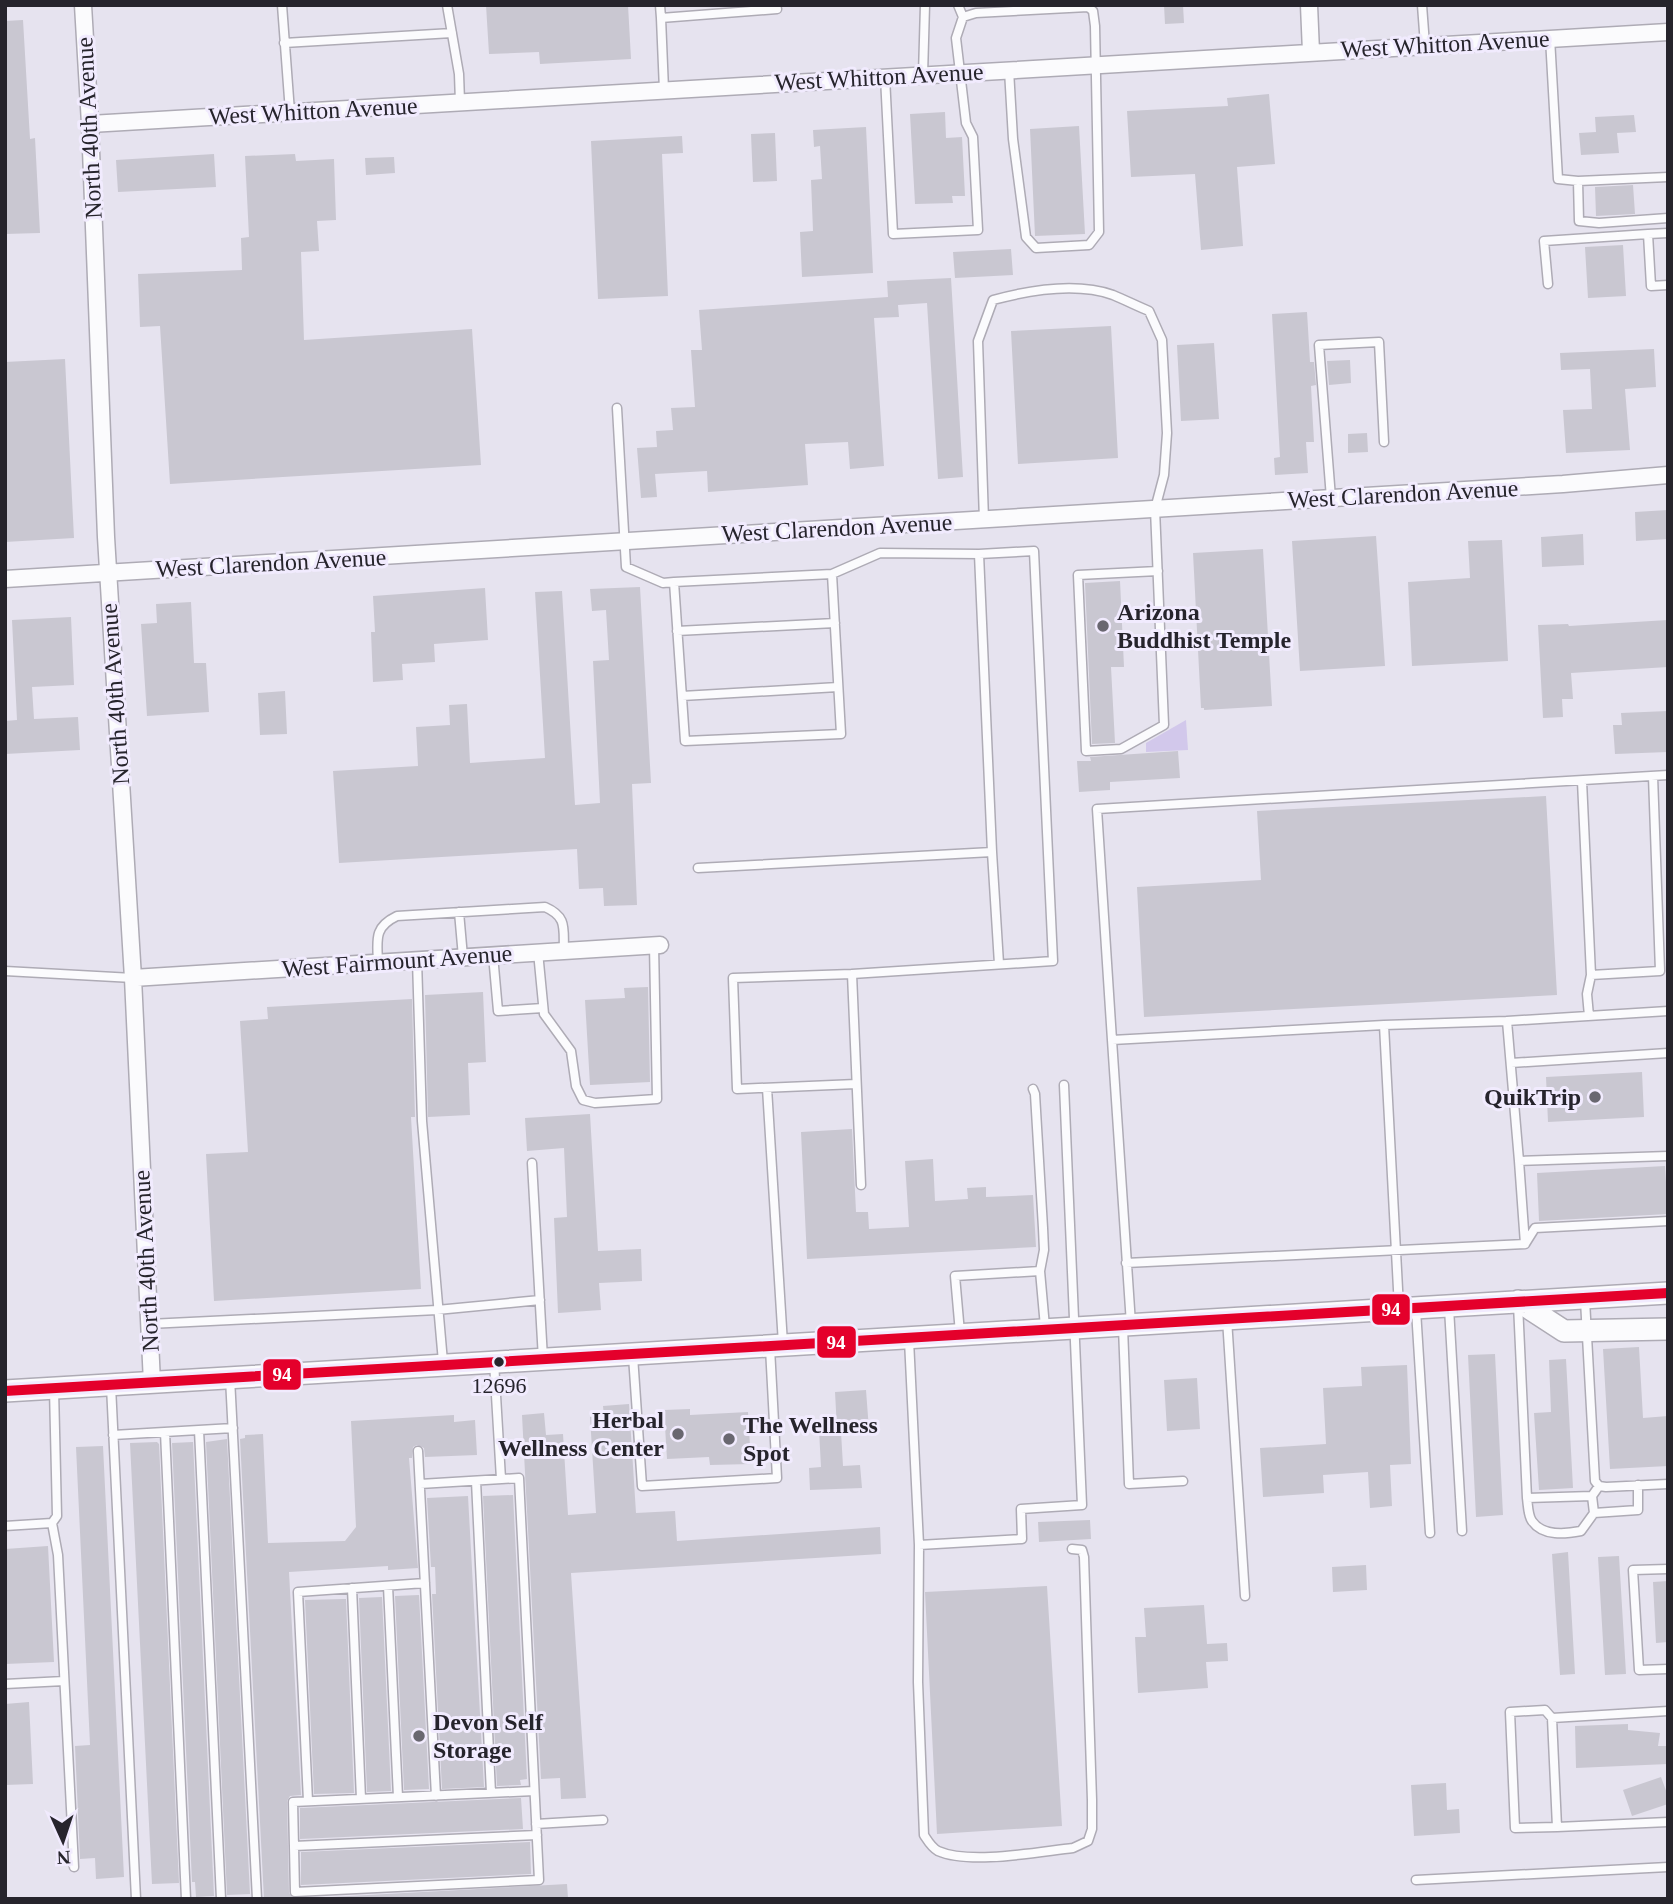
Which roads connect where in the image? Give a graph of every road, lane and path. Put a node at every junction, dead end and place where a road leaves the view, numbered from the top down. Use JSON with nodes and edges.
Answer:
{"nodes":[{"id":1,"x":83,"y":5,"type":"edge"},
{"id":2,"x":282,"y":5,"type":"edge"},
{"id":3,"x":447,"y":5,"type":"edge"},
{"id":4,"x":660,"y":5,"type":"edge"},
{"id":5,"x":925,"y":5,"type":"edge"},
{"id":6,"x":958,"y":5,"type":"edge"},
{"id":7,"x":1309,"y":5,"type":"edge"},
{"id":8,"x":1422,"y":5,"type":"edge"},
{"id":9,"x":1093,"y":8,"type":"edge"},
{"id":10,"x":777,"y":9,"type":"dead end"},
{"id":11,"x":963,"y":17,"type":"junction"},
{"id":12,"x":661,"y":18,"type":"junction"},
{"id":13,"x":1668,"y":32,"type":"edge"},
{"id":14,"x":452,"y":33,"type":"junction"},
{"id":15,"x":1550,"y":38,"type":"junction"},
{"id":16,"x":284,"y":43,"type":"junction"},
{"id":17,"x":1425,"y":45,"type":"junction"},
{"id":18,"x":1311,"y":52,"type":"junction"},
{"id":19,"x":1096,"y":65,"type":"junction"},
{"id":20,"x":1009,"y":70,"type":"junction"},
{"id":21,"x":961,"y":73,"type":"junction"},
{"id":22,"x":923,"y":75,"type":"junction"},
{"id":23,"x":885,"y":77,"type":"junction"},
{"id":24,"x":664,"y":90,"type":"junction"},
{"id":25,"x":460,"y":102,"type":"junction"},
{"id":26,"x":290,"y":112,"type":"junction"},
{"id":27,"x":90,"y":124,"type":"junction"},
{"id":28,"x":1668,"y":177,"type":"edge"},
{"id":29,"x":1578,"y":181,"type":"junction"},
{"id":30,"x":1668,"y":218,"type":"edge"},
{"id":31,"x":1668,"y":233,"type":"edge"},
{"id":32,"x":1648,"y":234,"type":"junction"},
{"id":33,"x":1548,"y":284,"type":"dead end"},
{"id":34,"x":1668,"y":285,"type":"edge"},
{"id":35,"x":617,"y":408,"type":"dead end"},
{"id":36,"x":1384,"y":442,"type":"dead end"},
{"id":37,"x":1668,"y":475,"type":"edge"},
{"id":38,"x":1331,"y":498,"type":"junction"},
{"id":39,"x":1155,"y":509,"type":"junction"},
{"id":40,"x":984,"y":520,"type":"junction"},
{"id":41,"x":625,"y":541,"type":"junction"},
{"id":42,"x":979,"y":554,"type":"junction"},
{"id":43,"x":1158,"y":571,"type":"junction"},
{"id":44,"x":107,"y":573,"type":"junction"},
{"id":45,"x":832,"y":574,"type":"junction"},
{"id":46,"x":5,"y":579,"type":"edge"},
{"id":47,"x":674,"y":582,"type":"junction"},
{"id":48,"x":835,"y":623,"type":"junction"},
{"id":49,"x":677,"y":631,"type":"junction"},
{"id":50,"x":838,"y":687,"type":"junction"},
{"id":51,"x":682,"y":695,"type":"junction"},
{"id":52,"x":1668,"y":775,"type":"edge"},
{"id":53,"x":1653,"y":776,"type":"junction"},
{"id":54,"x":1582,"y":782,"type":"junction"},
{"id":55,"x":992,"y":852,"type":"junction"},
{"id":56,"x":698,"y":868,"type":"dead end"},
{"id":57,"x":459,"y":912,"type":"junction"},
{"id":58,"x":657,"y":945,"type":"joint"},
{"id":59,"x":564,"y":951,"type":"junction"},
{"id":60,"x":538,"y":952,"type":"junction"},
{"id":61,"x":492,"y":955,"type":"junction"},
{"id":62,"x":463,"y":957,"type":"junction"},
{"id":63,"x":417,"y":960,"type":"junction"},
{"id":64,"x":378,"y":962,"type":"junction"},
{"id":65,"x":999,"y":964,"type":"junction"},
{"id":66,"x":5,"y":971,"type":"edge"},
{"id":67,"x":852,"y":974,"type":"junction"},
{"id":68,"x":1591,"y":975,"type":"junction"},
{"id":69,"x":133,"y":978,"type":"junction"},
{"id":70,"x":543,"y":1008,"type":"junction"},
{"id":71,"x":1668,"y":1011,"type":"edge"},
{"id":72,"x":1589,"y":1016,"type":"junction"},
{"id":73,"x":1507,"y":1021,"type":"junction"},
{"id":74,"x":1384,"y":1025,"type":"junction"},
{"id":75,"x":1112,"y":1040,"type":"junction"},
{"id":76,"x":1668,"y":1053,"type":"edge"},
{"id":77,"x":1511,"y":1063,"type":"junction"},
{"id":78,"x":856,"y":1084,"type":"junction"},
{"id":79,"x":1064,"y":1085,"type":"dead end"},
{"id":80,"x":767,"y":1088,"type":"junction"},
{"id":81,"x":1033,"y":1089,"type":"dead end"},
{"id":82,"x":1668,"y":1156,"type":"edge"},
{"id":83,"x":1519,"y":1161,"type":"junction"},
{"id":84,"x":532,"y":1163,"type":"dead end"},
{"id":85,"x":861,"y":1185,"type":"dead end"},
{"id":86,"x":1668,"y":1221,"type":"edge"},
{"id":87,"x":1525,"y":1244,"type":"junction"},
{"id":88,"x":1395,"y":1250,"type":"junction"},
{"id":89,"x":1126,"y":1263,"type":"junction"},
{"id":90,"x":1040,"y":1271,"type":"junction"},
{"id":91,"x":1668,"y":1293,"type":"edge"},
{"id":92,"x":1585,"y":1298,"type":"junction"},
{"id":93,"x":540,"y":1300,"type":"junction"},
{"id":94,"x":1518,"y":1301,"type":"junction"},
{"id":95,"x":1449,"y":1305,"type":"junction"},
{"id":96,"x":1408,"y":1308,"type":"junction"},
{"id":97,"x":437,"y":1310,"type":"junction"},
{"id":98,"x":1227,"y":1318,"type":"junction"},
{"id":99,"x":149,"y":1324,"type":"junction"},
{"id":100,"x":1127,"y":1324,"type":"junction"},
{"id":101,"x":1076,"y":1327,"type":"junction"},
{"id":102,"x":1045,"y":1329,"type":"junction"},
{"id":103,"x":1668,"y":1329,"type":"edge"},
{"id":104,"x":1587,"y":1331,"type":"junction"},
{"id":105,"x":960,"y":1333,"type":"junction"},
{"id":106,"x":909,"y":1337,"type":"junction"},
{"id":107,"x":776,"y":1345,"type":"junction"},
{"id":108,"x":633,"y":1353,"type":"junction"},
{"id":109,"x":544,"y":1359,"type":"junction"},
{"id":110,"x":495,"y":1362,"type":"junction"},
{"id":111,"x":443,"y":1365,"type":"junction"},
{"id":112,"x":230,"y":1378,"type":"junction"},
{"id":113,"x":152,"y":1383,"type":"junction"},
{"id":114,"x":111,"y":1386,"type":"junction"},
{"id":115,"x":54,"y":1388,"type":"junction"},
{"id":116,"x":5,"y":1391,"type":"edge"},
{"id":117,"x":233,"y":1428,"type":"junction"},
{"id":118,"x":199,"y":1430,"type":"junction"},
{"id":119,"x":165,"y":1432,"type":"junction"},
{"id":120,"x":113,"y":1435,"type":"junction"},
{"id":121,"x":418,"y":1451,"type":"dead end"},
{"id":122,"x":501,"y":1479,"type":"junction"},
{"id":123,"x":476,"y":1481,"type":"junction"},
{"id":124,"x":1183,"y":1481,"type":"dead end"},
{"id":125,"x":420,"y":1483,"type":"junction"},
{"id":126,"x":1668,"y":1484,"type":"edge"},
{"id":127,"x":1638,"y":1485,"type":"junction"},
{"id":128,"x":1599,"y":1486,"type":"junction"},
{"id":129,"x":1592,"y":1496,"type":"junction"},
{"id":130,"x":1527,"y":1498,"type":"junction"},
{"id":131,"x":1594,"y":1513,"type":"junction"},
{"id":132,"x":52,"y":1523,"type":"junction"},
{"id":133,"x":5,"y":1526,"type":"edge"},
{"id":134,"x":1462,"y":1531,"type":"dead end"},
{"id":135,"x":1430,"y":1533,"type":"dead end"},
{"id":136,"x":919,"y":1545,"type":"junction"},
{"id":137,"x":1072,"y":1549,"type":"dead end"},
{"id":138,"x":1668,"y":1569,"type":"edge"},
{"id":139,"x":425,"y":1583,"type":"junction"},
{"id":140,"x":388,"y":1586,"type":"junction"},
{"id":141,"x":352,"y":1588,"type":"junction"},
{"id":142,"x":1245,"y":1596,"type":"dead end"},
{"id":143,"x":1668,"y":1669,"type":"edge"},
{"id":144,"x":64,"y":1681,"type":"junction"},
{"id":145,"x":5,"y":1684,"type":"edge"},
{"id":146,"x":1668,"y":1711,"type":"edge"},
{"id":147,"x":1552,"y":1718,"type":"junction"},
{"id":148,"x":534,"y":1791,"type":"junction"},
{"id":149,"x":491,"y":1793,"type":"junction"},
{"id":150,"x":436,"y":1796,"type":"junction"},
{"id":151,"x":398,"y":1797,"type":"junction"},
{"id":152,"x":361,"y":1799,"type":"junction"},
{"id":153,"x":308,"y":1801,"type":"junction"},
{"id":154,"x":603,"y":1820,"type":"dead end"},
{"id":155,"x":1668,"y":1822,"type":"edge"},
{"id":156,"x":536,"y":1824,"type":"junction"},
{"id":157,"x":1557,"y":1827,"type":"junction"},
{"id":158,"x":537,"y":1835,"type":"junction"},
{"id":159,"x":294,"y":1846,"type":"junction"},
{"id":160,"x":74,"y":1867,"type":"dead end"},
{"id":161,"x":1668,"y":1867,"type":"edge"},
{"id":162,"x":1416,"y":1880,"type":"dead end"},
{"id":163,"x":136,"y":1899,"type":"edge"},
{"id":164,"x":186,"y":1899,"type":"edge"},
{"id":165,"x":221,"y":1899,"type":"edge"},
{"id":166,"x":257,"y":1899,"type":"edge"}],
"edges":[{"from":1,"to":27,"type":"street","name":"North 40th Avenue"},
{"from":2,"to":16,"type":"lane"},
{"from":3,"to":14,"type":"lane"},
{"from":4,"to":12,"type":"lane"},
{"from":5,"to":22,"type":"lane"},
{"from":6,"to":11,"type":"lane"},
{"from":7,"to":18,"type":"street"},
{"from":8,"to":17,"type":"lane"},
{"from":9,"to":11,"type":"lane"},
{"from":9,"to":19,"type":"lane"},
{"from":10,"to":12,"type":"lane"},
{"from":11,"to":21,"type":"lane"},
{"from":12,"to":24,"type":"lane"},
{"from":13,"to":15,"type":"street","name":"West Whitton Avenue"},
{"from":14,"to":16,"type":"lane"},
{"from":14,"to":25,"type":"lane"},
{"from":15,"to":17,"type":"street","name":"West Whitton Avenue"},
{"from":15,"to":29,"type":"lane"},
{"from":16,"to":26,"type":"lane"},
{"from":17,"to":18,"type":"street","name":"West Whitton Avenue"},
{"from":18,"to":19,"type":"street","name":"West Whitton Avenue"},
{"from":19,"to":20,"type":"street","name":"West Whitton Avenue"},
{"from":19,"to":20,"type":"lane"},
{"from":20,"to":21,"type":"street","name":"West Whitton Avenue"},
{"from":21,"to":22,"type":"street","name":"West Whitton Avenue"},
{"from":21,"to":23,"type":"lane"},
{"from":22,"to":23,"type":"street","name":"West Whitton Avenue"},
{"from":23,"to":24,"type":"street","name":"West Whitton Avenue"},
{"from":24,"to":25,"type":"street","name":"West Whitton Avenue"},
{"from":25,"to":26,"type":"street","name":"West Whitton Avenue"},
{"from":26,"to":27,"type":"street","name":"West Whitton Avenue"},
{"from":27,"to":44,"type":"street","name":"North 40th Avenue"},
{"from":28,"to":29,"type":"lane"},
{"from":29,"to":30,"type":"lane"},
{"from":31,"to":32,"type":"lane"},
{"from":32,"to":33,"type":"lane"},
{"from":32,"to":34,"type":"lane"},
{"from":35,"to":41,"type":"lane"},
{"from":36,"to":38,"type":"lane"},
{"from":37,"to":38,"type":"street","name":"West Clarendon Avenue"},
{"from":38,"to":39,"type":"street","name":"West Clarendon Avenue"},
{"from":39,"to":40,"type":"street","name":"West Clarendon Avenue"},
{"from":39,"to":40,"type":"lane"},
{"from":39,"to":43,"type":"lane"},
{"from":40,"to":41,"type":"street","name":"West Clarendon Avenue"},
{"from":41,"to":44,"type":"street","name":"West Clarendon Avenue"},
{"from":41,"to":47,"type":"lane"},
{"from":42,"to":45,"type":"lane"},
{"from":42,"to":55,"type":"lane"},
{"from":42,"to":65,"type":"lane"},
{"from":43,"to":43,"type":"lane"},
{"from":44,"to":46,"type":"street","name":"West Clarendon Avenue"},
{"from":44,"to":69,"type":"street","name":"North 40th Avenue"},
{"from":45,"to":47,"type":"lane"},
{"from":45,"to":48,"type":"lane"},
{"from":47,"to":49,"type":"lane"},
{"from":48,"to":49,"type":"lane"},
{"from":48,"to":50,"type":"lane"},
{"from":49,"to":51,"type":"lane"},
{"from":50,"to":51,"type":"lane"},
{"from":50,"to":51,"type":"lane"},
{"from":52,"to":53,"type":"lane"},
{"from":53,"to":54,"type":"lane"},
{"from":53,"to":68,"type":"lane"},
{"from":54,"to":68,"type":"lane"},
{"from":54,"to":75,"type":"lane"},
{"from":55,"to":56,"type":"lane"},
{"from":55,"to":65,"type":"lane"},
{"from":57,"to":59,"type":"lane"},
{"from":57,"to":62,"type":"lane"},
{"from":57,"to":64,"type":"lane"},
{"from":58,"to":59,"type":"street","name":"West Fairmount Avenue"},
{"from":58,"to":70,"type":"lane"},
{"from":59,"to":60,"type":"street","name":"West Fairmount Avenue"},
{"from":60,"to":61,"type":"street","name":"West Fairmount Avenue"},
{"from":60,"to":70,"type":"lane"},
{"from":61,"to":62,"type":"street","name":"West Fairmount Avenue"},
{"from":61,"to":70,"type":"lane"},
{"from":62,"to":63,"type":"street","name":"West Fairmount Avenue"},
{"from":63,"to":64,"type":"street","name":"West Fairmount Avenue"},
{"from":63,"to":97,"type":"lane"},
{"from":64,"to":69,"type":"street","name":"West Fairmount Avenue"},
{"from":65,"to":67,"type":"lane"},
{"from":66,"to":69,"type":"lane"},
{"from":67,"to":78,"type":"lane"},
{"from":67,"to":80,"type":"lane"},
{"from":68,"to":72,"type":"lane"},
{"from":69,"to":99,"type":"street","name":"North 40th Avenue"},
{"from":71,"to":72,"type":"lane"},
{"from":72,"to":73,"type":"lane"},
{"from":73,"to":74,"type":"lane"},
{"from":73,"to":77,"type":"lane"},
{"from":74,"to":75,"type":"lane"},
{"from":74,"to":88,"type":"lane"},
{"from":75,"to":89,"type":"lane"},
{"from":76,"to":77,"type":"lane"},
{"from":77,"to":83,"type":"lane"},
{"from":78,"to":80,"type":"lane"},
{"from":78,"to":85,"type":"lane"},
{"from":79,"to":101,"type":"lane"},
{"from":80,"to":107,"type":"lane"},
{"from":81,"to":90,"type":"lane"},
{"from":82,"to":83,"type":"lane"},
{"from":83,"to":87,"type":"lane"},
{"from":84,"to":93,"type":"lane"},
{"from":86,"to":87,"type":"lane"},
{"from":87,"to":88,"type":"lane"},
{"from":88,"to":89,"type":"lane"},
{"from":88,"to":96,"type":"lane"},
{"from":89,"to":100,"type":"lane"},
{"from":90,"to":102,"type":"lane"},
{"from":90,"to":105,"type":"lane"},
{"from":91,"to":92,"type":"main road"},
{"from":92,"to":94,"type":"main road"},
{"from":92,"to":104,"type":"lane"},
{"from":93,"to":97,"type":"lane"},
{"from":93,"to":109,"type":"lane"},
{"from":94,"to":95,"type":"main road"},
{"from":94,"to":104,"type":"main road"},
{"from":94,"to":130,"type":"lane"},
{"from":95,"to":96,"type":"main road"},
{"from":95,"to":134,"type":"lane"},
{"from":96,"to":98,"type":"main road"},
{"from":96,"to":135,"type":"lane"},
{"from":97,"to":99,"type":"lane"},
{"from":97,"to":111,"type":"lane"},
{"from":98,"to":100,"type":"main road"},
{"from":98,"to":142,"type":"lane"},
{"from":99,"to":113,"type":"street","name":"North 40th Avenue"},
{"from":100,"to":101,"type":"main road"},
{"from":100,"to":124,"type":"lane"},
{"from":101,"to":102,"type":"main road"},
{"from":101,"to":136,"type":"lane"},
{"from":102,"to":105,"type":"main road"},
{"from":103,"to":104,"type":"main road"},
{"from":104,"to":128,"type":"lane"},
{"from":105,"to":106,"type":"main road"},
{"from":106,"to":107,"type":"main road"},
{"from":106,"to":136,"type":"lane"},
{"from":107,"to":108,"type":"main road"},
{"from":107,"to":108,"type":"lane"},
{"from":108,"to":109,"type":"main road"},
{"from":109,"to":110,"type":"main road"},
{"from":110,"to":111,"type":"main road"},
{"from":110,"to":122,"type":"lane"},
{"from":111,"to":112,"type":"main road"},
{"from":112,"to":113,"type":"main road"},
{"from":112,"to":117,"type":"lane"},
{"from":113,"to":114,"type":"main road"},
{"from":114,"to":115,"type":"main road"},
{"from":114,"to":120,"type":"lane"},
{"from":115,"to":116,"type":"main road"},
{"from":115,"to":132,"type":"lane"},
{"from":117,"to":118,"type":"lane"},
{"from":117,"to":166,"type":"lane"},
{"from":118,"to":119,"type":"lane"},
{"from":118,"to":165,"type":"lane"},
{"from":119,"to":120,"type":"lane"},
{"from":119,"to":164,"type":"lane"},
{"from":120,"to":163,"type":"lane"},
{"from":121,"to":125,"type":"lane"},
{"from":122,"to":123,"type":"lane"},
{"from":122,"to":148,"type":"lane"},
{"from":123,"to":125,"type":"lane"},
{"from":123,"to":149,"type":"lane"},
{"from":125,"to":139,"type":"lane"},
{"from":126,"to":127,"type":"lane"},
{"from":127,"to":128,"type":"lane"},
{"from":127,"to":131,"type":"lane"},
{"from":128,"to":129,"type":"lane"},
{"from":129,"to":130,"type":"lane"},
{"from":129,"to":131,"type":"lane"},
{"from":130,"to":131,"type":"lane"},
{"from":132,"to":133,"type":"lane"},
{"from":132,"to":144,"type":"lane"},
{"from":136,"to":137,"type":"lane"},
{"from":138,"to":143,"type":"lane"},
{"from":139,"to":140,"type":"lane"},
{"from":139,"to":150,"type":"lane"},
{"from":140,"to":141,"type":"lane"},
{"from":140,"to":151,"type":"lane"},
{"from":141,"to":152,"type":"lane"},
{"from":141,"to":153,"type":"lane"},
{"from":144,"to":145,"type":"lane"},
{"from":144,"to":160,"type":"lane"},
{"from":146,"to":147,"type":"lane"},
{"from":147,"to":157,"type":"lane"},
{"from":147,"to":157,"type":"lane"},
{"from":148,"to":149,"type":"lane"},
{"from":148,"to":156,"type":"lane"},
{"from":149,"to":150,"type":"lane"},
{"from":150,"to":151,"type":"lane"},
{"from":151,"to":152,"type":"lane"},
{"from":152,"to":153,"type":"lane"},
{"from":153,"to":159,"type":"lane"},
{"from":154,"to":156,"type":"lane"},
{"from":155,"to":157,"type":"lane"},
{"from":156,"to":158,"type":"lane"},
{"from":158,"to":159,"type":"lane"},
{"from":158,"to":159,"type":"lane"},
{"from":161,"to":162,"type":"lane"}]}
